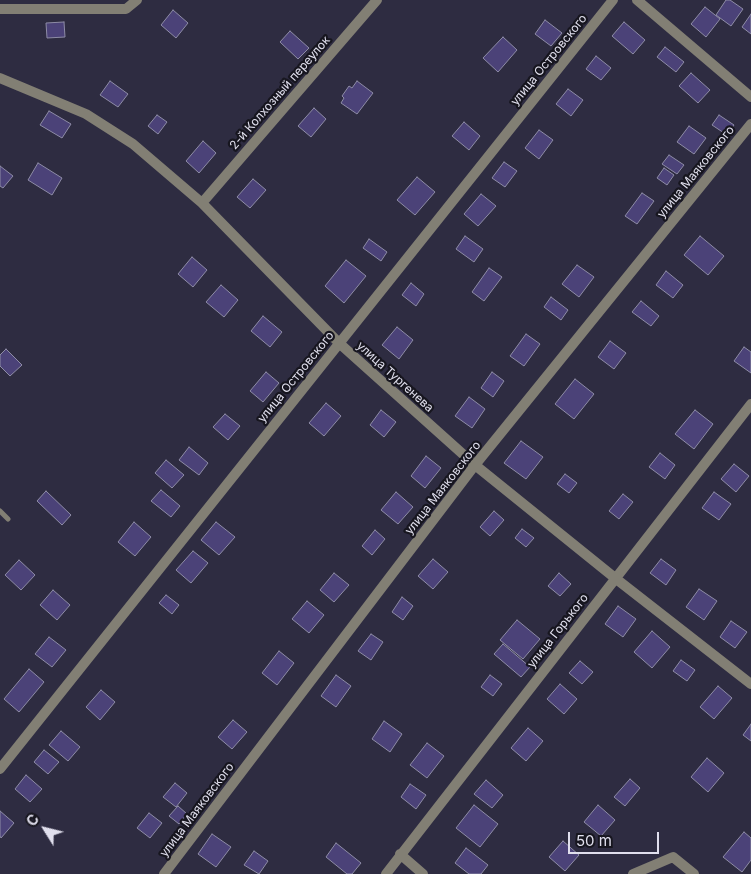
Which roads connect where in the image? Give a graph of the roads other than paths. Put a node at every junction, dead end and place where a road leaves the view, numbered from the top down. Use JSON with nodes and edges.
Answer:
{"nodes":[{"id":1,"x":137,"y":0,"type":"edge"},
{"id":2,"x":377,"y":0,"type":"edge"},
{"id":3,"x":612,"y":0,"type":"edge"},
{"id":4,"x":637,"y":0,"type":"edge"},
{"id":5,"x":0,"y":9,"type":"edge"},
{"id":6,"x":0,"y":78,"type":"edge"},
{"id":7,"x":751,"y":97,"type":"edge"},
{"id":8,"x":751,"y":124,"type":"edge"},
{"id":9,"x":202,"y":203,"type":"junction"},
{"id":10,"x":339,"y":343,"type":"junction"},
{"id":11,"x":751,"y":404,"type":"edge"},
{"id":12,"x":475,"y":465,"type":"junction"},
{"id":13,"x":0,"y":511,"type":"edge"},
{"id":14,"x":8,"y":519,"type":"dead end"},
{"id":15,"x":615,"y":578,"type":"junction"},
{"id":16,"x":751,"y":684,"type":"edge"},
{"id":17,"x":0,"y":769,"type":"edge"},
{"id":18,"x":400,"y":854,"type":"junction"},
{"id":19,"x":164,"y":874,"type":"edge"},
{"id":20,"x":386,"y":874,"type":"edge"},
{"id":21,"x":424,"y":874,"type":"edge"},
{"id":22,"x":633,"y":874,"type":"edge"},
{"id":23,"x":694,"y":874,"type":"edge"}],
"edges":[{"from":1,"to":5,"type":"street"},
{"from":2,"to":9,"type":"street","name":"2-й Колхозный переулок"},
{"from":3,"to":10,"type":"street","name":"улица Островского"},
{"from":4,"to":7,"type":"street"},
{"from":6,"to":9,"type":"street","name":"улица Тургенева"},
{"from":8,"to":12,"type":"street","name":"улица Маяковского"},
{"from":9,"to":10,"type":"street","name":"улица Тургенева"},
{"from":10,"to":12,"type":"street","name":"улица Тургенева"},
{"from":10,"to":17,"type":"street","name":"улица Островского"},
{"from":11,"to":15,"type":"street","name":"улица Горького"},
{"from":12,"to":15,"type":"street","name":"улица Тургенева"},
{"from":12,"to":19,"type":"street","name":"улица Маяковского"},
{"from":13,"to":14,"type":"lane"},
{"from":15,"to":16,"type":"street","name":"улица Тургенева"},
{"from":15,"to":18,"type":"street","name":"улица Горького"},
{"from":18,"to":20,"type":"street","name":"улица Горького"},
{"from":18,"to":21,"type":"street"},
{"from":22,"to":23,"type":"street"}]}
